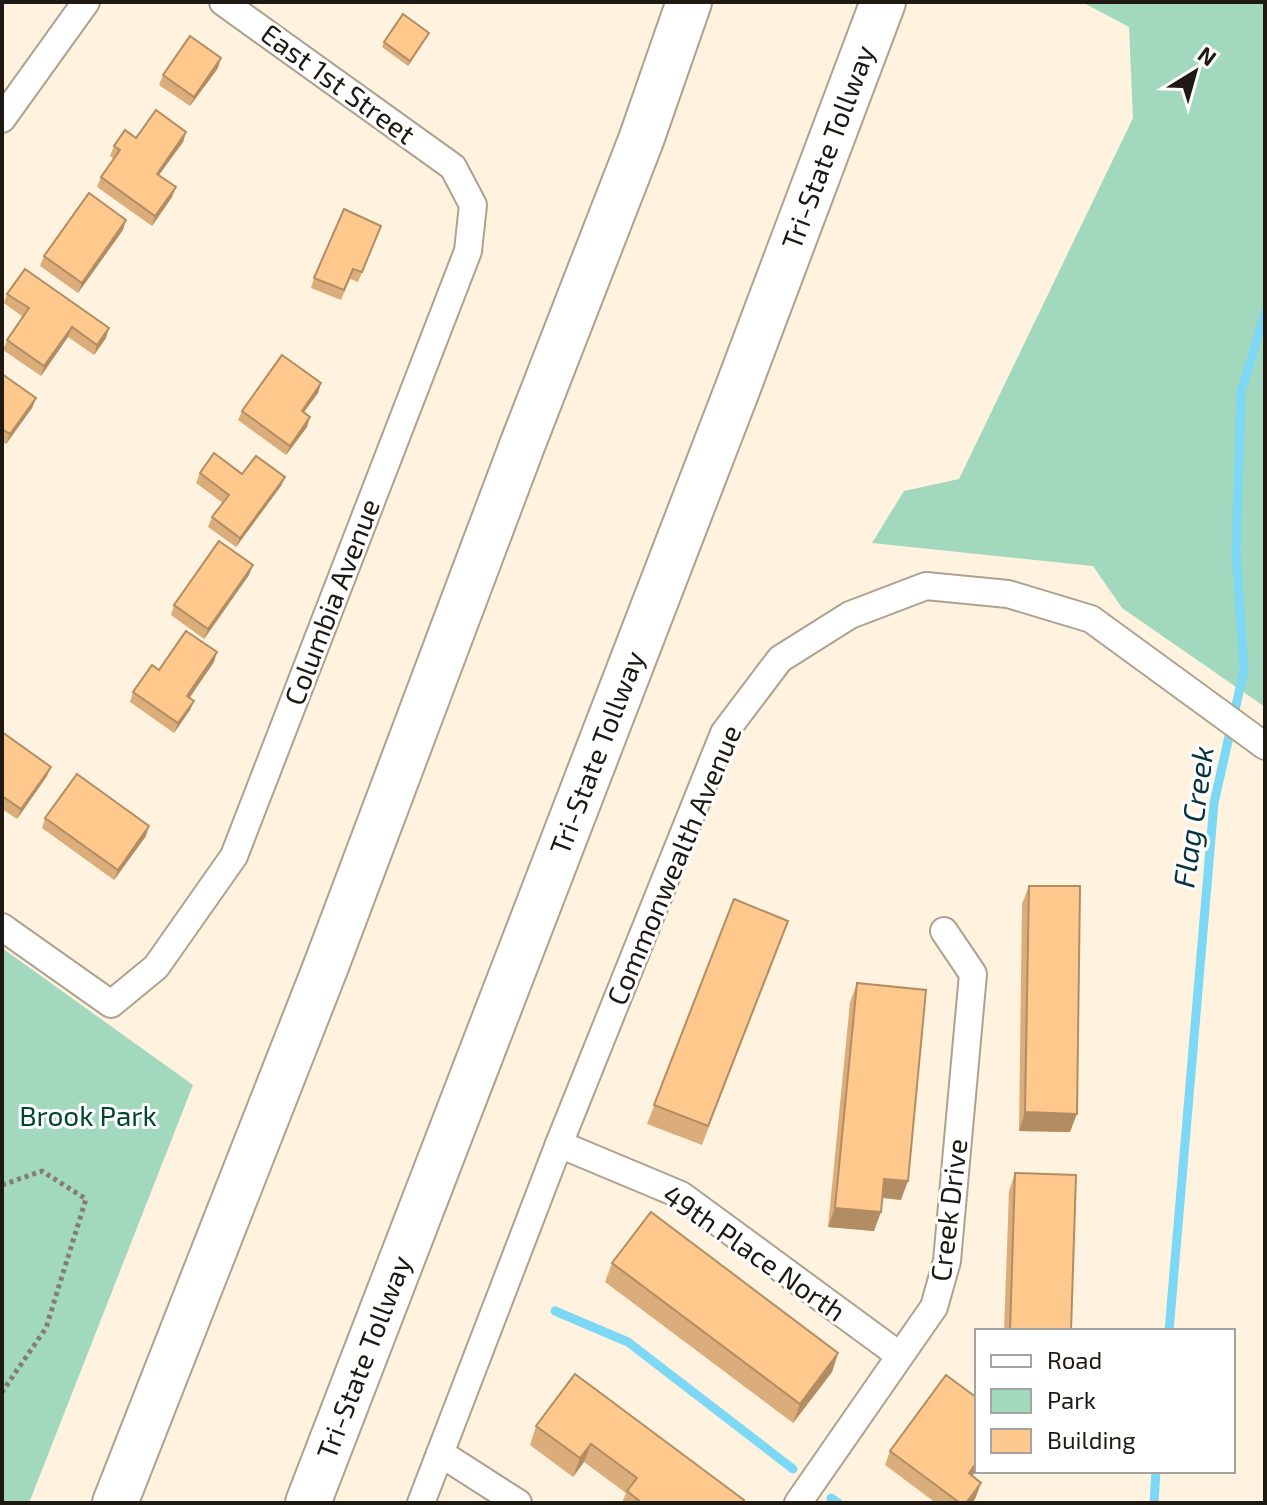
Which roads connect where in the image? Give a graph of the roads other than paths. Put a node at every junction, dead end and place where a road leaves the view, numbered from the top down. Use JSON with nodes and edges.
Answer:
{"nodes":[{"id":1,"x":86,"y":2,"type":"edge"},
{"id":2,"x":223,"y":2,"type":"edge"},
{"id":3,"x":689,"y":2,"type":"edge"},
{"id":4,"x":883,"y":2,"type":"edge"},
{"id":5,"x":2,"y":119,"type":"edge"},
{"id":6,"x":453,"y":167,"type":"joint"},
{"id":7,"x":1265,"y":746,"type":"edge"},
{"id":8,"x":2,"y":927,"type":"edge"},
{"id":9,"x":944,"y":931,"type":"dead end"},
{"id":10,"x":559,"y":1144,"type":"junction"},
{"id":11,"x":899,"y":1355,"type":"junction"},
{"id":12,"x":440,"y":1453,"type":"junction"},
{"id":13,"x":115,"y":1503,"type":"edge"},
{"id":14,"x":308,"y":1503,"type":"edge"},
{"id":15,"x":421,"y":1503,"type":"edge"},
{"id":16,"x":518,"y":1503,"type":"edge"},
{"id":17,"x":798,"y":1503,"type":"edge"}],
"edges":[{"from":1,"to":5,"type":"street"},
{"from":2,"to":6,"type":"street","name":"East 1st Street"},
{"from":3,"to":13,"type":"highway"},
{"from":4,"to":14,"type":"highway","name":"Tri-State Tollway"},
{"from":6,"to":8,"type":"street","name":"Columbia Avenue"},
{"from":7,"to":10,"type":"street","name":"Commonwealth Avenue"},
{"from":9,"to":11,"type":"street","name":"Creek Drive"},
{"from":10,"to":11,"type":"street","name":"49th Place North"},
{"from":10,"to":12,"type":"street","name":"Commonwealth Avenue"},
{"from":11,"to":17,"type":"street","name":"Creek Drive"},
{"from":12,"to":15,"type":"street","name":"Commonwealth Avenue"},
{"from":12,"to":16,"type":"street"}]}
